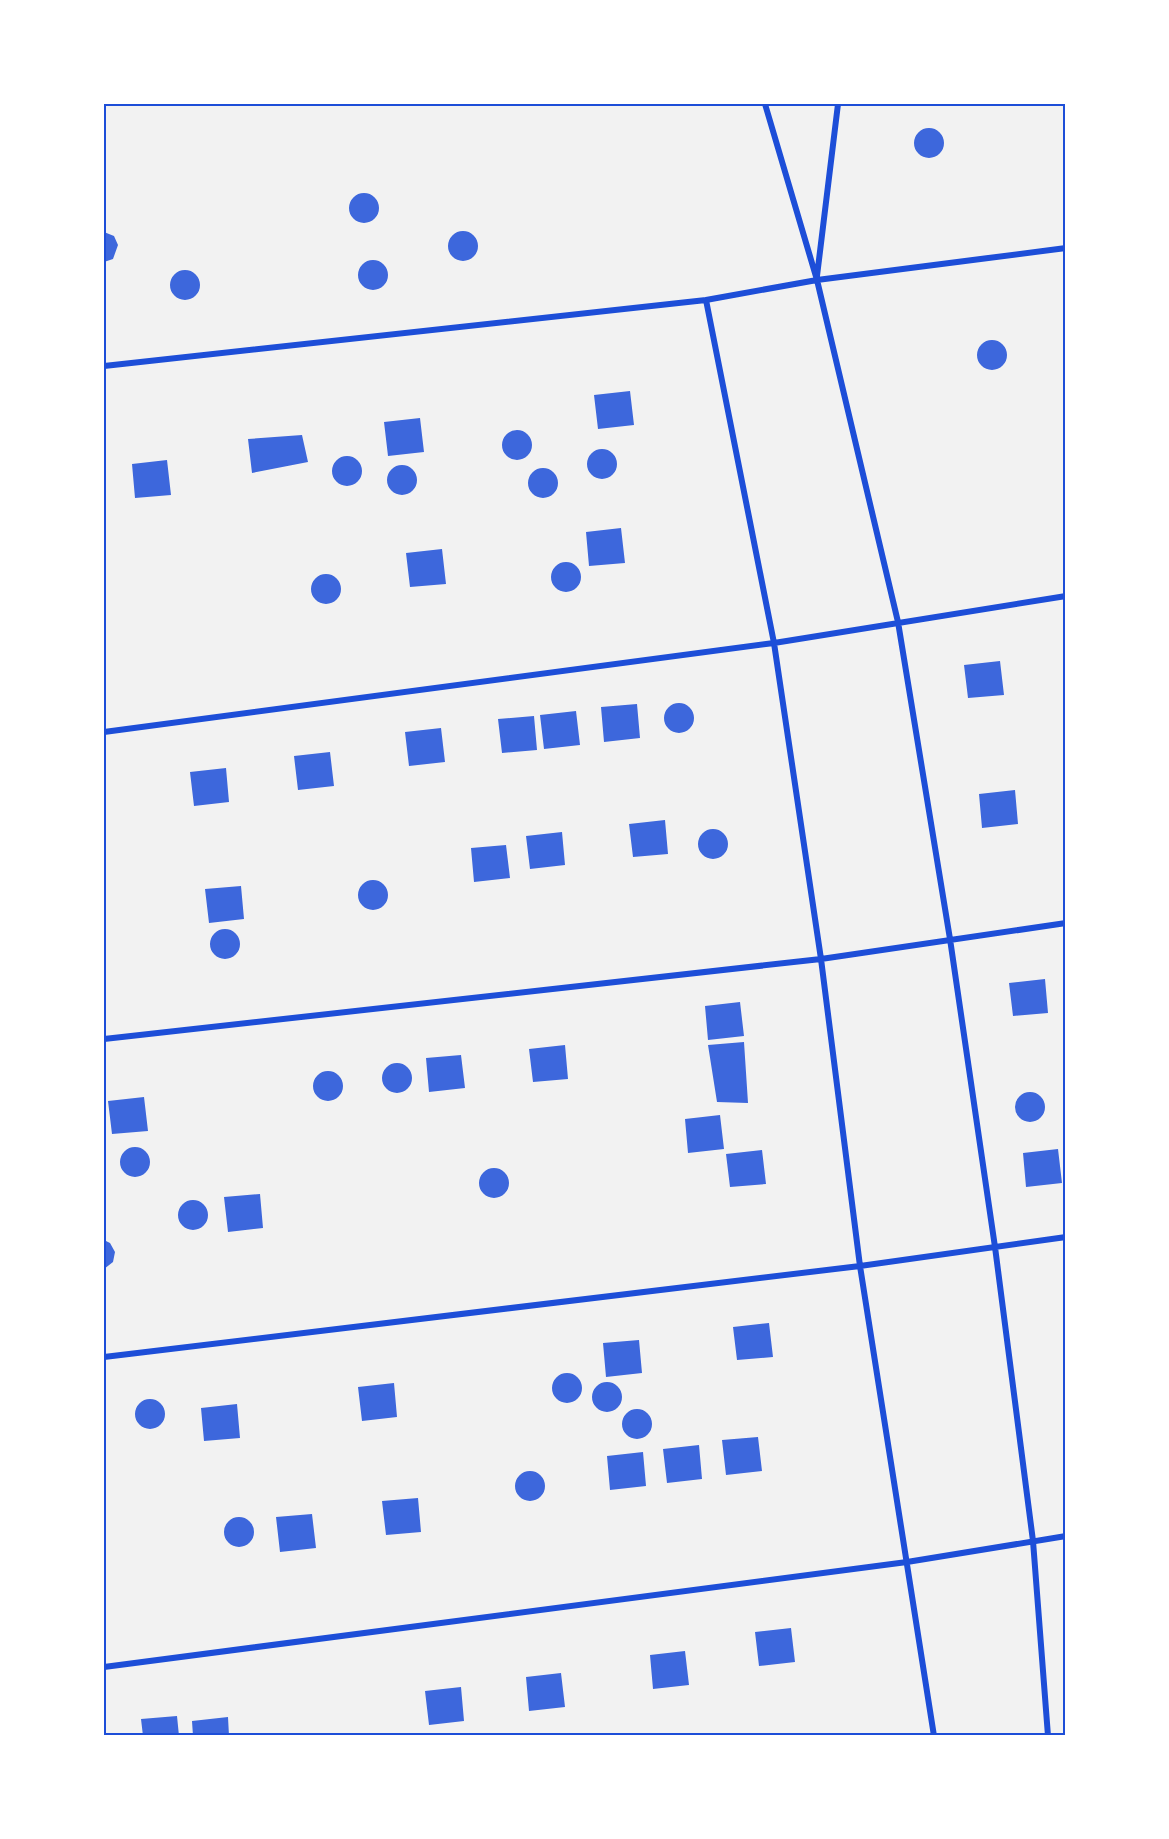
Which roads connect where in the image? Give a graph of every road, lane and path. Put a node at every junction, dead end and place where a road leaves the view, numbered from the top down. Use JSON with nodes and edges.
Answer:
{"nodes":[{"id":1,"x":765,"y":104,"type":"edge"},
{"id":2,"x":838,"y":104,"type":"edge"},
{"id":3,"x":1065,"y":249,"type":"edge"},
{"id":4,"x":817,"y":280,"type":"junction"},
{"id":5,"x":706,"y":300,"type":"junction"},
{"id":6,"x":104,"y":366,"type":"edge"},
{"id":7,"x":1065,"y":596,"type":"edge"},
{"id":8,"x":898,"y":622,"type":"junction"},
{"id":9,"x":774,"y":643,"type":"junction"},
{"id":10,"x":104,"y":732,"type":"edge"},
{"id":11,"x":1065,"y":923,"type":"edge"},
{"id":12,"x":950,"y":939,"type":"junction"},
{"id":13,"x":821,"y":959,"type":"junction"},
{"id":14,"x":104,"y":1039,"type":"edge"},
{"id":15,"x":1065,"y":1237,"type":"edge"},
{"id":16,"x":995,"y":1247,"type":"junction"},
{"id":17,"x":860,"y":1266,"type":"junction"},
{"id":18,"x":104,"y":1357,"type":"edge"},
{"id":19,"x":1065,"y":1536,"type":"edge"},
{"id":20,"x":1033,"y":1540,"type":"junction"},
{"id":21,"x":907,"y":1562,"type":"junction"},
{"id":22,"x":104,"y":1667,"type":"edge"},
{"id":23,"x":934,"y":1736,"type":"edge"},
{"id":24,"x":1048,"y":1736,"type":"edge"}],
"edges":[{"from":1,"to":4,"type":"street"},
{"from":2,"to":4,"type":"street"},
{"from":3,"to":4,"type":"street"},
{"from":4,"to":5,"type":"street"},
{"from":4,"to":8,"type":"street"},
{"from":5,"to":6,"type":"street"},
{"from":5,"to":9,"type":"street"},
{"from":7,"to":8,"type":"street"},
{"from":8,"to":9,"type":"street"},
{"from":8,"to":12,"type":"street"},
{"from":9,"to":10,"type":"street"},
{"from":9,"to":13,"type":"street"},
{"from":11,"to":12,"type":"street"},
{"from":12,"to":13,"type":"street"},
{"from":12,"to":16,"type":"street"},
{"from":13,"to":14,"type":"street"},
{"from":13,"to":17,"type":"street"},
{"from":15,"to":16,"type":"street"},
{"from":16,"to":17,"type":"street"},
{"from":16,"to":20,"type":"street"},
{"from":17,"to":18,"type":"street"},
{"from":17,"to":21,"type":"street"},
{"from":19,"to":20,"type":"street"},
{"from":20,"to":21,"type":"street"},
{"from":20,"to":24,"type":"street"},
{"from":21,"to":22,"type":"street"},
{"from":21,"to":23,"type":"street"}]}
